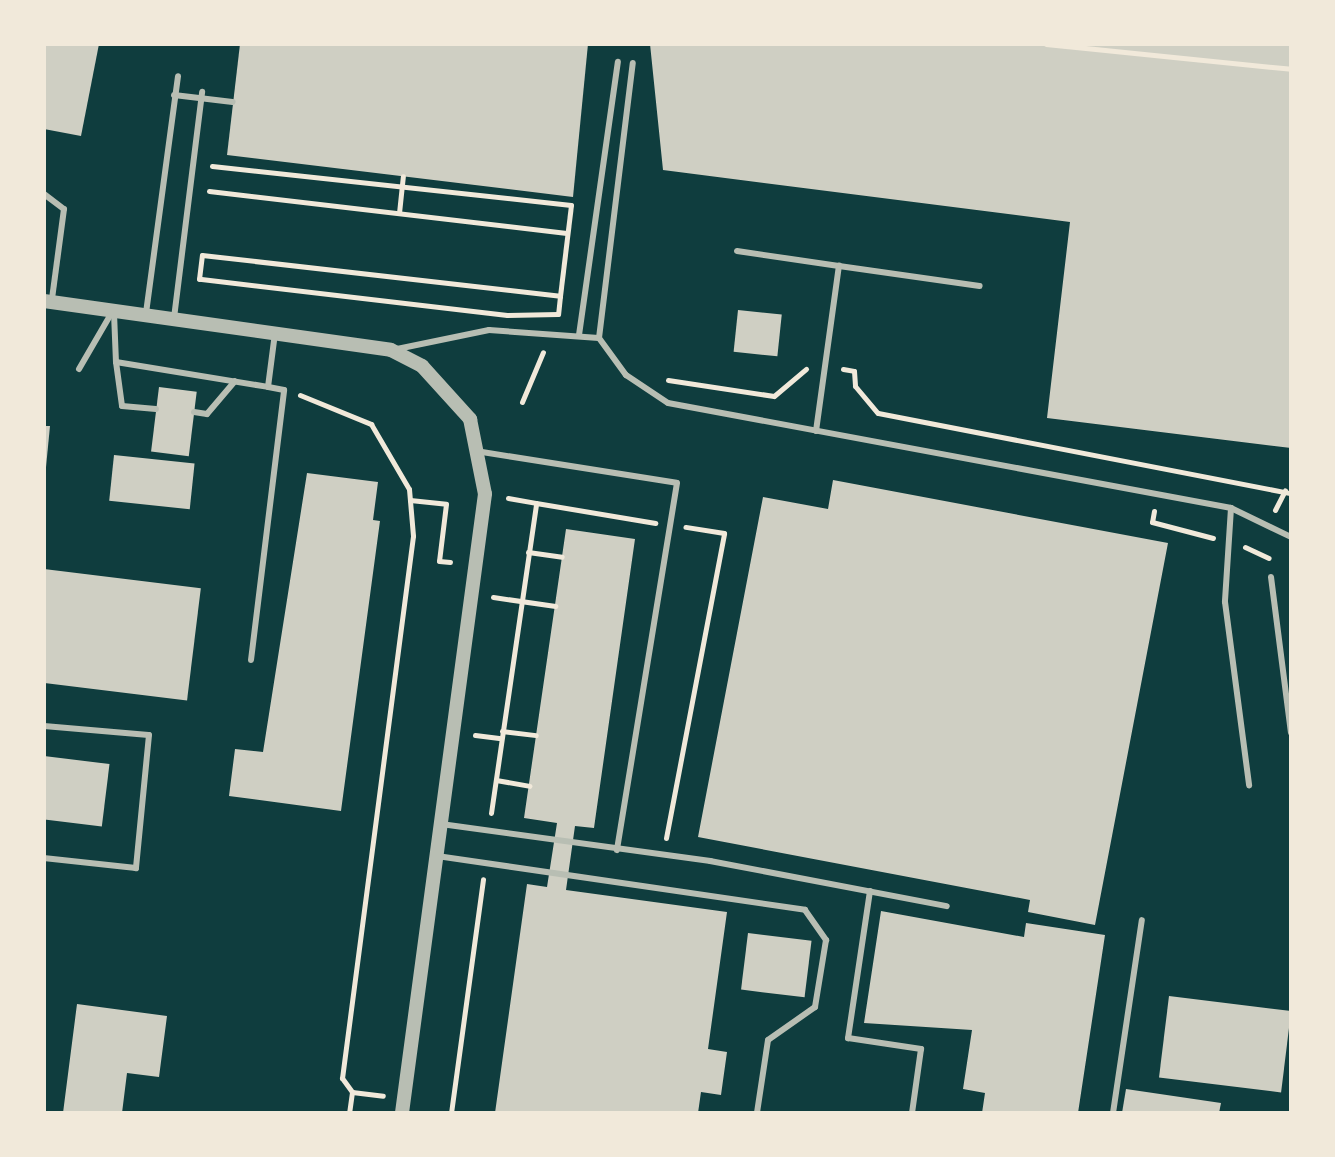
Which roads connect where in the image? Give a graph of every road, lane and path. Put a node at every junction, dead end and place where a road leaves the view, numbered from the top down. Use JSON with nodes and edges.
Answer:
{"nodes":[{"id":1,"x":1046,"y":44,"type":"edge"},
{"id":2,"x":618,"y":62,"type":"dead end"},
{"id":3,"x":633,"y":63,"type":"dead end"},
{"id":4,"x":1291,"y":69,"type":"edge"},
{"id":5,"x":178,"y":76,"type":"dead end"},
{"id":6,"x":174,"y":95,"type":"junction"},
{"id":7,"x":202,"y":95,"type":"junction"},
{"id":8,"x":233,"y":102,"type":"dead end"},
{"id":9,"x":403,"y":176,"type":"dead end"},
{"id":10,"x":402,"y":185,"type":"junction"},
{"id":11,"x":209,"y":191,"type":"junction"},
{"id":12,"x":44,"y":194,"type":"edge"},
{"id":13,"x":208,"y":199,"type":"dead end"},
{"id":14,"x":580,"y":201,"type":"dead end"},
{"id":15,"x":571,"y":205,"type":"junction"},
{"id":16,"x":399,"y":213,"type":"junction"},
{"id":17,"x":567,"y":233,"type":"junction"},
{"id":18,"x":204,"y":239,"type":"dead end"},
{"id":19,"x":737,"y":251,"type":"dead end"},
{"id":20,"x":202,"y":255,"type":"junction"},
{"id":21,"x":839,"y":266,"type":"junction"},
{"id":22,"x":980,"y":286,"type":"dead end"},
{"id":23,"x":560,"y":296,"type":"junction"},
{"id":24,"x":48,"y":302,"type":"edge"},
{"id":25,"x":114,"y":309,"type":"junction"},
{"id":26,"x":146,"y":313,"type":"junction"},
{"id":27,"x":174,"y":318,"type":"junction"},
{"id":28,"x":276,"y":330,"type":"junction"},
{"id":29,"x":579,"y":335,"type":"junction"},
{"id":30,"x":599,"y":338,"type":"junction"},
{"id":31,"x":391,"y":350,"type":"junction"},
{"id":32,"x":809,"y":353,"type":"dead end"},
{"id":33,"x":116,"y":362,"type":"junction"},
{"id":34,"x":808,"y":365,"type":"junction"},
{"id":35,"x":825,"y":367,"type":"junction"},
{"id":36,"x":79,"y":369,"type":"dead end"},
{"id":37,"x":652,"y":374,"type":"dead end"},
{"id":38,"x":235,"y":381,"type":"junction"},
{"id":39,"x":268,"y":387,"type":"junction"},
{"id":40,"x":284,"y":390,"type":"junction"},
{"id":41,"x":156,"y":409,"type":"dead end"},
{"id":42,"x":194,"y":412,"type":"dead end"},
{"id":43,"x":816,"y":431,"type":"junction"},
{"id":44,"x":482,"y":452,"type":"junction"},
{"id":45,"x":1158,"y":462,"type":"junction"},
{"id":46,"x":1291,"y":493,"type":"edge"},
{"id":47,"x":1156,"y":495,"type":"junction"},
{"id":48,"x":508,"y":498,"type":"dead end"},
{"id":49,"x":410,"y":500,"type":"junction"},
{"id":50,"x":536,"y":503,"type":"junction"},
{"id":51,"x":1231,"y":508,"type":"junction"},
{"id":52,"x":669,"y":525,"type":"junction"},
{"id":53,"x":1291,"y":537,"type":"edge"},
{"id":54,"x":1233,"y":543,"type":"junction"},
{"id":55,"x":528,"y":552,"type":"junction"},
{"id":56,"x":562,"y":557,"type":"dead end"},
{"id":57,"x":450,"y":562,"type":"dead end"},
{"id":58,"x":1280,"y":564,"type":"dead end"},
{"id":59,"x":1271,"y":577,"type":"dead end"},
{"id":60,"x":493,"y":597,"type":"dead end"},
{"id":61,"x":520,"y":600,"type":"junction"},
{"id":62,"x":555,"y":606,"type":"dead end"},
{"id":63,"x":251,"y":660,"type":"dead end"},
{"id":64,"x":44,"y":726,"type":"edge"},
{"id":65,"x":1291,"y":733,"type":"edge"},
{"id":66,"x":502,"y":734,"type":"junction"},
{"id":67,"x":475,"y":735,"type":"dead end"},
{"id":68,"x":536,"y":735,"type":"dead end"},
{"id":69,"x":496,"y":780,"type":"junction"},
{"id":70,"x":1249,"y":785,"type":"dead end"},
{"id":71,"x":529,"y":786,"type":"dead end"},
{"id":72,"x":441,"y":824,"type":"junction"},
{"id":73,"x":489,"y":831,"type":"junction"},
{"id":74,"x":617,"y":850,"type":"junction"},
{"id":75,"x":663,"y":855,"type":"junction"},
{"id":76,"x":437,"y":856,"type":"junction"},
{"id":77,"x":44,"y":858,"type":"edge"},
{"id":78,"x":485,"y":863,"type":"junction"},
{"id":79,"x":870,"y":891,"type":"junction"},
{"id":80,"x":947,"y":906,"type":"dead end"},
{"id":81,"x":1142,"y":920,"type":"dead end"},
{"id":82,"x":349,"y":1113,"type":"edge"},
{"id":83,"x":402,"y":1113,"type":"edge"},
{"id":84,"x":451,"y":1113,"type":"edge"},
{"id":85,"x":757,"y":1113,"type":"edge"},
{"id":86,"x":912,"y":1113,"type":"edge"},
{"id":87,"x":1113,"y":1113,"type":"edge"}],
"edges":[{"from":1,"to":4,"type":"path"},
{"from":2,"to":29,"type":"lane"},
{"from":3,"to":30,"type":"lane"},
{"from":5,"to":6,"type":"lane"},
{"from":6,"to":7,"type":"lane"},
{"from":6,"to":26,"type":"lane"},
{"from":7,"to":8,"type":"lane"},
{"from":7,"to":27,"type":"lane"},
{"from":9,"to":10,"type":"path"},
{"from":10,"to":11,"type":"path"},
{"from":10,"to":15,"type":"path"},
{"from":10,"to":16,"type":"path"},
{"from":11,"to":13,"type":"path"},
{"from":11,"to":16,"type":"path"},
{"from":12,"to":24,"type":"lane"},
{"from":14,"to":15,"type":"path"},
{"from":15,"to":17,"type":"path"},
{"from":16,"to":17,"type":"path"},
{"from":17,"to":23,"type":"path"},
{"from":18,"to":20,"type":"path"},
{"from":19,"to":21,"type":"lane"},
{"from":20,"to":23,"type":"path"},
{"from":20,"to":23,"type":"path"},
{"from":21,"to":22,"type":"lane"},
{"from":21,"to":35,"type":"lane"},
{"from":24,"to":25,"type":"street"},
{"from":25,"to":26,"type":"street"},
{"from":25,"to":33,"type":"lane"},
{"from":25,"to":36,"type":"lane"},
{"from":26,"to":27,"type":"street"},
{"from":27,"to":28,"type":"street"},
{"from":28,"to":31,"type":"street"},
{"from":28,"to":39,"type":"lane"},
{"from":29,"to":30,"type":"lane"},
{"from":29,"to":31,"type":"lane"},
{"from":30,"to":43,"type":"lane"},
{"from":31,"to":44,"type":"street"},
{"from":32,"to":34,"type":"path"},
{"from":33,"to":38,"type":"lane"},
{"from":33,"to":41,"type":"lane"},
{"from":34,"to":35,"type":"path"},
{"from":34,"to":37,"type":"path"},
{"from":35,"to":43,"type":"lane"},
{"from":35,"to":45,"type":"path"},
{"from":38,"to":39,"type":"lane"},
{"from":38,"to":42,"type":"lane"},
{"from":39,"to":40,"type":"lane"},
{"from":40,"to":49,"type":"path"},
{"from":40,"to":63,"type":"lane"},
{"from":43,"to":47,"type":"lane"},
{"from":44,"to":52,"type":"lane"},
{"from":44,"to":72,"type":"street"},
{"from":45,"to":46,"type":"path"},
{"from":45,"to":47,"type":"path"},
{"from":47,"to":51,"type":"lane"},
{"from":47,"to":54,"type":"path"},
{"from":48,"to":50,"type":"path"},
{"from":49,"to":57,"type":"path"},
{"from":49,"to":82,"type":"path"},
{"from":50,"to":52,"type":"path"},
{"from":50,"to":55,"type":"path"},
{"from":51,"to":53,"type":"lane"},
{"from":51,"to":54,"type":"lane"},
{"from":52,"to":74,"type":"lane"},
{"from":52,"to":75,"type":"path"},
{"from":54,"to":58,"type":"path"},
{"from":54,"to":70,"type":"lane"},
{"from":55,"to":56,"type":"path"},
{"from":55,"to":61,"type":"path"},
{"from":59,"to":65,"type":"lane"},
{"from":60,"to":61,"type":"path"},
{"from":61,"to":62,"type":"path"},
{"from":61,"to":66,"type":"path"},
{"from":64,"to":77,"type":"lane"},
{"from":66,"to":67,"type":"path"},
{"from":66,"to":68,"type":"path"},
{"from":66,"to":69,"type":"path"},
{"from":69,"to":71,"type":"path"},
{"from":69,"to":73,"type":"path"},
{"from":72,"to":73,"type":"lane"},
{"from":72,"to":76,"type":"street"},
{"from":73,"to":74,"type":"lane"},
{"from":74,"to":75,"type":"lane"},
{"from":75,"to":79,"type":"lane"},
{"from":76,"to":78,"type":"lane"},
{"from":76,"to":83,"type":"street"},
{"from":78,"to":84,"type":"path"},
{"from":78,"to":85,"type":"lane"},
{"from":79,"to":80,"type":"lane"},
{"from":79,"to":86,"type":"lane"},
{"from":81,"to":87,"type":"lane"}]}
